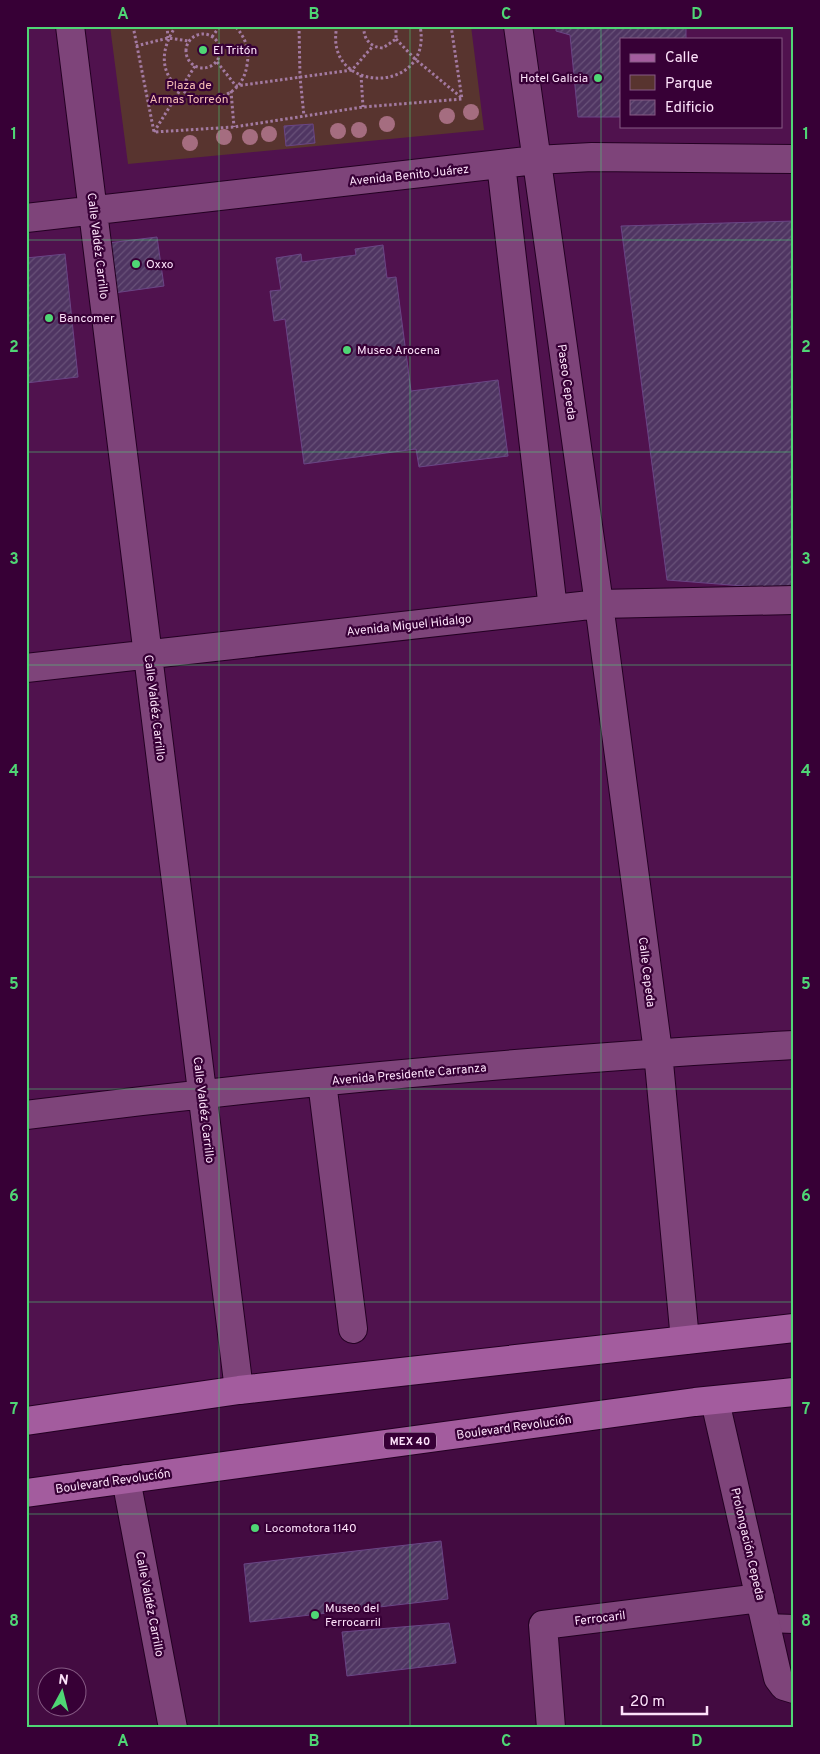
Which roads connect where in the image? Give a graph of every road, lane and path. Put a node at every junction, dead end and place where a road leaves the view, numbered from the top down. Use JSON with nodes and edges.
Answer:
{"nodes":[{"id":1,"x":70,"y":26,"type":"edge"},
{"id":2,"x":133,"y":26,"type":"edge"},
{"id":3,"x":167,"y":26,"type":"edge"},
{"id":4,"x":176,"y":26,"type":"edge"},
{"id":5,"x":220,"y":26,"type":"edge"},
{"id":6,"x":235,"y":26,"type":"edge"},
{"id":7,"x":299,"y":26,"type":"edge"},
{"id":8,"x":337,"y":26,"type":"edge"},
{"id":9,"x":364,"y":26,"type":"edge"},
{"id":10,"x":396,"y":26,"type":"edge"},
{"id":11,"x":420,"y":26,"type":"edge"},
{"id":12,"x":451,"y":26,"type":"edge"},
{"id":13,"x":518,"y":26,"type":"edge"},
{"id":14,"x":212,"y":37,"type":"junction"},
{"id":15,"x":168,"y":38,"type":"junction"},
{"id":16,"x":396,"y":39,"type":"junction"},
{"id":17,"x":190,"y":41,"type":"junction"},
{"id":18,"x":136,"y":46,"type":"junction"},
{"id":19,"x":373,"y":46,"type":"junction"},
{"id":20,"x":414,"y":59,"type":"junction"},
{"id":21,"x":217,"y":62,"type":"junction"},
{"id":22,"x":195,"y":66,"type":"junction"},
{"id":23,"x":352,"y":70,"type":"junction"},
{"id":24,"x":361,"y":75,"type":"junction"},
{"id":25,"x":300,"y":77,"type":"junction"},
{"id":26,"x":236,"y":86,"type":"junction"},
{"id":27,"x":180,"y":90,"type":"junction"},
{"id":28,"x":231,"y":91,"type":"junction"},
{"id":29,"x":462,"y":98,"type":"junction"},
{"id":30,"x":363,"y":107,"type":"junction"},
{"id":31,"x":304,"y":116,"type":"junction"},
{"id":32,"x":234,"y":127,"type":"junction"},
{"id":33,"x":154,"y":132,"type":"junction"},
{"id":34,"x":794,"y":159,"type":"edge"},
{"id":35,"x":536,"y":160,"type":"junction"},
{"id":36,"x":501,"y":164,"type":"junction"},
{"id":37,"x":94,"y":210,"type":"junction"},
{"id":38,"x":26,"y":218,"type":"edge"},
{"id":39,"x":794,"y":600,"type":"edge"},
{"id":40,"x":599,"y":604,"type":"junction"},
{"id":41,"x":553,"y":609,"type":"junction"},
{"id":42,"x":148,"y":653,"type":"junction"},
{"id":43,"x":26,"y":668,"type":"edge"},
{"id":44,"x":794,"y":1045,"type":"edge"},
{"id":45,"x":658,"y":1052,"type":"junction"},
{"id":46,"x":322,"y":1082,"type":"junction"},
{"id":47,"x":202,"y":1093,"type":"junction"},
{"id":48,"x":26,"y":1115,"type":"edge"},
{"id":49,"x":794,"y":1328,"type":"edge"},
{"id":50,"x":354,"y":1329,"type":"dead end"},
{"id":51,"x":685,"y":1340,"type":"junction"},
{"id":52,"x":239,"y":1390,"type":"junction"},
{"id":53,"x":794,"y":1392,"type":"edge"},
{"id":54,"x":715,"y":1401,"type":"junction"},
{"id":55,"x":26,"y":1421,"type":"edge"},
{"id":56,"x":126,"y":1479,"type":"junction"},
{"id":57,"x":26,"y":1493,"type":"edge"},
{"id":58,"x":763,"y":1610,"type":"junction"},
{"id":59,"x":794,"y":1624,"type":"edge"},
{"id":60,"x":789,"y":1687,"type":"edge"},
{"id":61,"x":174,"y":1728,"type":"edge"},
{"id":62,"x":551,"y":1728,"type":"edge"}],
"edges":[{"from":1,"to":37,"type":"street","name":"Calle Valdéz Carrillo"},
{"from":2,"to":18,"type":"path"},
{"from":3,"to":15,"type":"path"},
{"from":4,"to":15,"type":"path"},
{"from":5,"to":14,"type":"path"},
{"from":6,"to":26,"type":"path"},
{"from":7,"to":25,"type":"path"},
{"from":8,"to":23,"type":"path"},
{"from":9,"to":19,"type":"path"},
{"from":10,"to":16,"type":"path"},
{"from":11,"to":20,"type":"path"},
{"from":12,"to":29,"type":"path"},
{"from":13,"to":35,"type":"street"},
{"from":14,"to":17,"type":"path"},
{"from":14,"to":21,"type":"path"},
{"from":15,"to":17,"type":"path"},
{"from":15,"to":18,"type":"path"},
{"from":15,"to":27,"type":"path"},
{"from":16,"to":19,"type":"path"},
{"from":16,"to":20,"type":"path"},
{"from":17,"to":22,"type":"path"},
{"from":18,"to":33,"type":"path"},
{"from":19,"to":23,"type":"path"},
{"from":20,"to":24,"type":"path"},
{"from":20,"to":29,"type":"path"},
{"from":21,"to":22,"type":"path"},
{"from":21,"to":26,"type":"path"},
{"from":22,"to":27,"type":"path"},
{"from":23,"to":24,"type":"path"},
{"from":23,"to":25,"type":"path"},
{"from":24,"to":30,"type":"path"},
{"from":25,"to":26,"type":"path"},
{"from":25,"to":31,"type":"path"},
{"from":26,"to":28,"type":"path"},
{"from":27,"to":28,"type":"path"},
{"from":27,"to":33,"type":"path"},
{"from":28,"to":32,"type":"path"},
{"from":29,"to":30,"type":"path"},
{"from":30,"to":31,"type":"path"},
{"from":31,"to":32,"type":"path"},
{"from":32,"to":33,"type":"path"},
{"from":34,"to":35,"type":"street","name":"Avenida Benito Juárez"},
{"from":35,"to":36,"type":"street","name":"Avenida Benito Juárez"},
{"from":35,"to":40,"type":"street","name":"Paseo Cepeda"},
{"from":36,"to":37,"type":"street","name":"Avenida Benito Juárez"},
{"from":36,"to":41,"type":"street"},
{"from":37,"to":38,"type":"street","name":"Avenida Benito Juárez"},
{"from":37,"to":42,"type":"street","name":"Calle Valdéz Carrillo"},
{"from":39,"to":40,"type":"street","name":"Avenida Miguel Hidalgo"},
{"from":40,"to":41,"type":"street","name":"Avenida Miguel Hidalgo"},
{"from":40,"to":45,"type":"street","name":"Calle Cepeda"},
{"from":41,"to":42,"type":"street","name":"Avenida Miguel Hidalgo"},
{"from":42,"to":43,"type":"street","name":"Avenida Miguel Hidalgo"},
{"from":42,"to":47,"type":"street","name":"Calle Valdéz Carrillo"},
{"from":44,"to":45,"type":"street","name":"Avenida Presidente Carranza"},
{"from":45,"to":46,"type":"street","name":"Avenida Presidente Carranza"},
{"from":45,"to":51,"type":"street","name":"Calle Cepeda"},
{"from":46,"to":47,"type":"street","name":"Avenida Presidente Carranza"},
{"from":46,"to":50,"type":"street"},
{"from":47,"to":48,"type":"street","name":"Avenida Presidente Carranza"},
{"from":47,"to":52,"type":"street","name":"Calle Valdéz Carrillo"},
{"from":49,"to":51,"type":"main road"},
{"from":51,"to":52,"type":"main road"},
{"from":52,"to":55,"type":"main road"},
{"from":53,"to":54,"type":"main road","name":"Boulevard Revolución","number":"MEX 40"},
{"from":54,"to":56,"type":"main road","name":"Boulevard Revolución","number":"MEX 40"},
{"from":54,"to":58,"type":"street","name":"Prolongación Cepeda"},
{"from":56,"to":57,"type":"main road","name":"Boulevard Revolución","number":"MEX 40"},
{"from":56,"to":61,"type":"street","name":"Calle Valdéz Carrillo"},
{"from":58,"to":59,"type":"lane"},
{"from":58,"to":60,"type":"street","name":"Prolongación Cepeda"},
{"from":58,"to":62,"type":"street","name":"Ferrocaril"}]}
